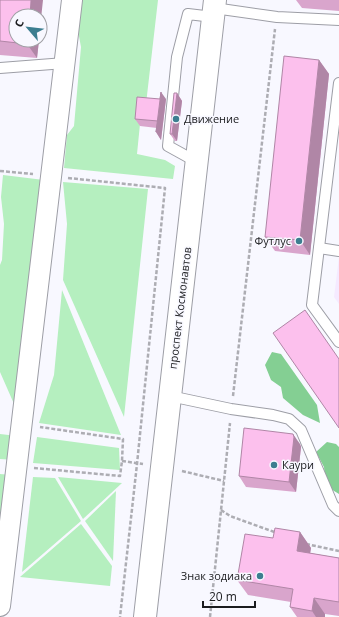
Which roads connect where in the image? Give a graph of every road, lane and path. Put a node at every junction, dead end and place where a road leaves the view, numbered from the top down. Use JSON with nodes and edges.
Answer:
{"nodes":[{"id":1,"x":72,"y":0,"type":"edge"},
{"id":2,"x":214,"y":8,"type":"edge"},
{"id":3,"x":277,"y":17,"type":"junction"},
{"id":4,"x":339,"y":20,"type":"edge"},
{"id":5,"x":65,"y":64,"type":"junction"},
{"id":6,"x":0,"y":68,"type":"edge"},
{"id":7,"x":339,"y":83,"type":"edge"},
{"id":8,"x":197,"y":162,"type":"junction"},
{"id":9,"x":0,"y":171,"type":"edge"},
{"id":10,"x":52,"y":176,"type":"junction"},
{"id":11,"x":319,"y":248,"type":"junction"},
{"id":12,"x":339,"y":251,"type":"edge"},
{"id":13,"x":339,"y":342,"type":"edge"},
{"id":14,"x":170,"y":396,"type":"junction"},
{"id":15,"x":231,"y":409,"type":"junction"},
{"id":16,"x":41,"y":427,"type":"dead end"},
{"id":17,"x":35,"y":469,"type":"dead end"},
{"id":18,"x":221,"y":510,"type":"junction"},
{"id":19,"x":339,"y":511,"type":"edge"},
{"id":20,"x":281,"y":535,"type":"edge"},
{"id":21,"x":304,"y":543,"type":"dead end"},
{"id":22,"x":339,"y":551,"type":"edge"},
{"id":23,"x":0,"y":606,"type":"edge"},
{"id":24,"x":120,"y":617,"type":"edge"},
{"id":25,"x":145,"y":617,"type":"edge"},
{"id":26,"x":210,"y":617,"type":"edge"}],
"edges":[{"from":1,"to":5,"type":"street"},
{"from":2,"to":3,"type":"lane"},
{"from":2,"to":8,"type":"main road","name":"проспект Космонавтов"},
{"from":2,"to":8,"type":"lane"},
{"from":3,"to":4,"type":"lane"},
{"from":3,"to":15,"type":"path"},
{"from":5,"to":6,"type":"lane"},
{"from":5,"to":10,"type":"street"},
{"from":7,"to":11,"type":"lane"},
{"from":8,"to":14,"type":"main road","name":"проспект Космонавтов"},
{"from":9,"to":10,"type":"path"},
{"from":10,"to":23,"type":"street"},
{"from":10,"to":24,"type":"path"},
{"from":11,"to":12,"type":"lane"},
{"from":11,"to":13,"type":"lane"},
{"from":14,"to":15,"type":"lane"},
{"from":14,"to":25,"type":"main road","name":"проспект Космонавтов"},
{"from":15,"to":18,"type":"path"},
{"from":15,"to":19,"type":"lane"},
{"from":16,"to":17,"type":"path"},
{"from":18,"to":20,"type":"path"},
{"from":18,"to":26,"type":"path"},
{"from":21,"to":22,"type":"path"}]}
